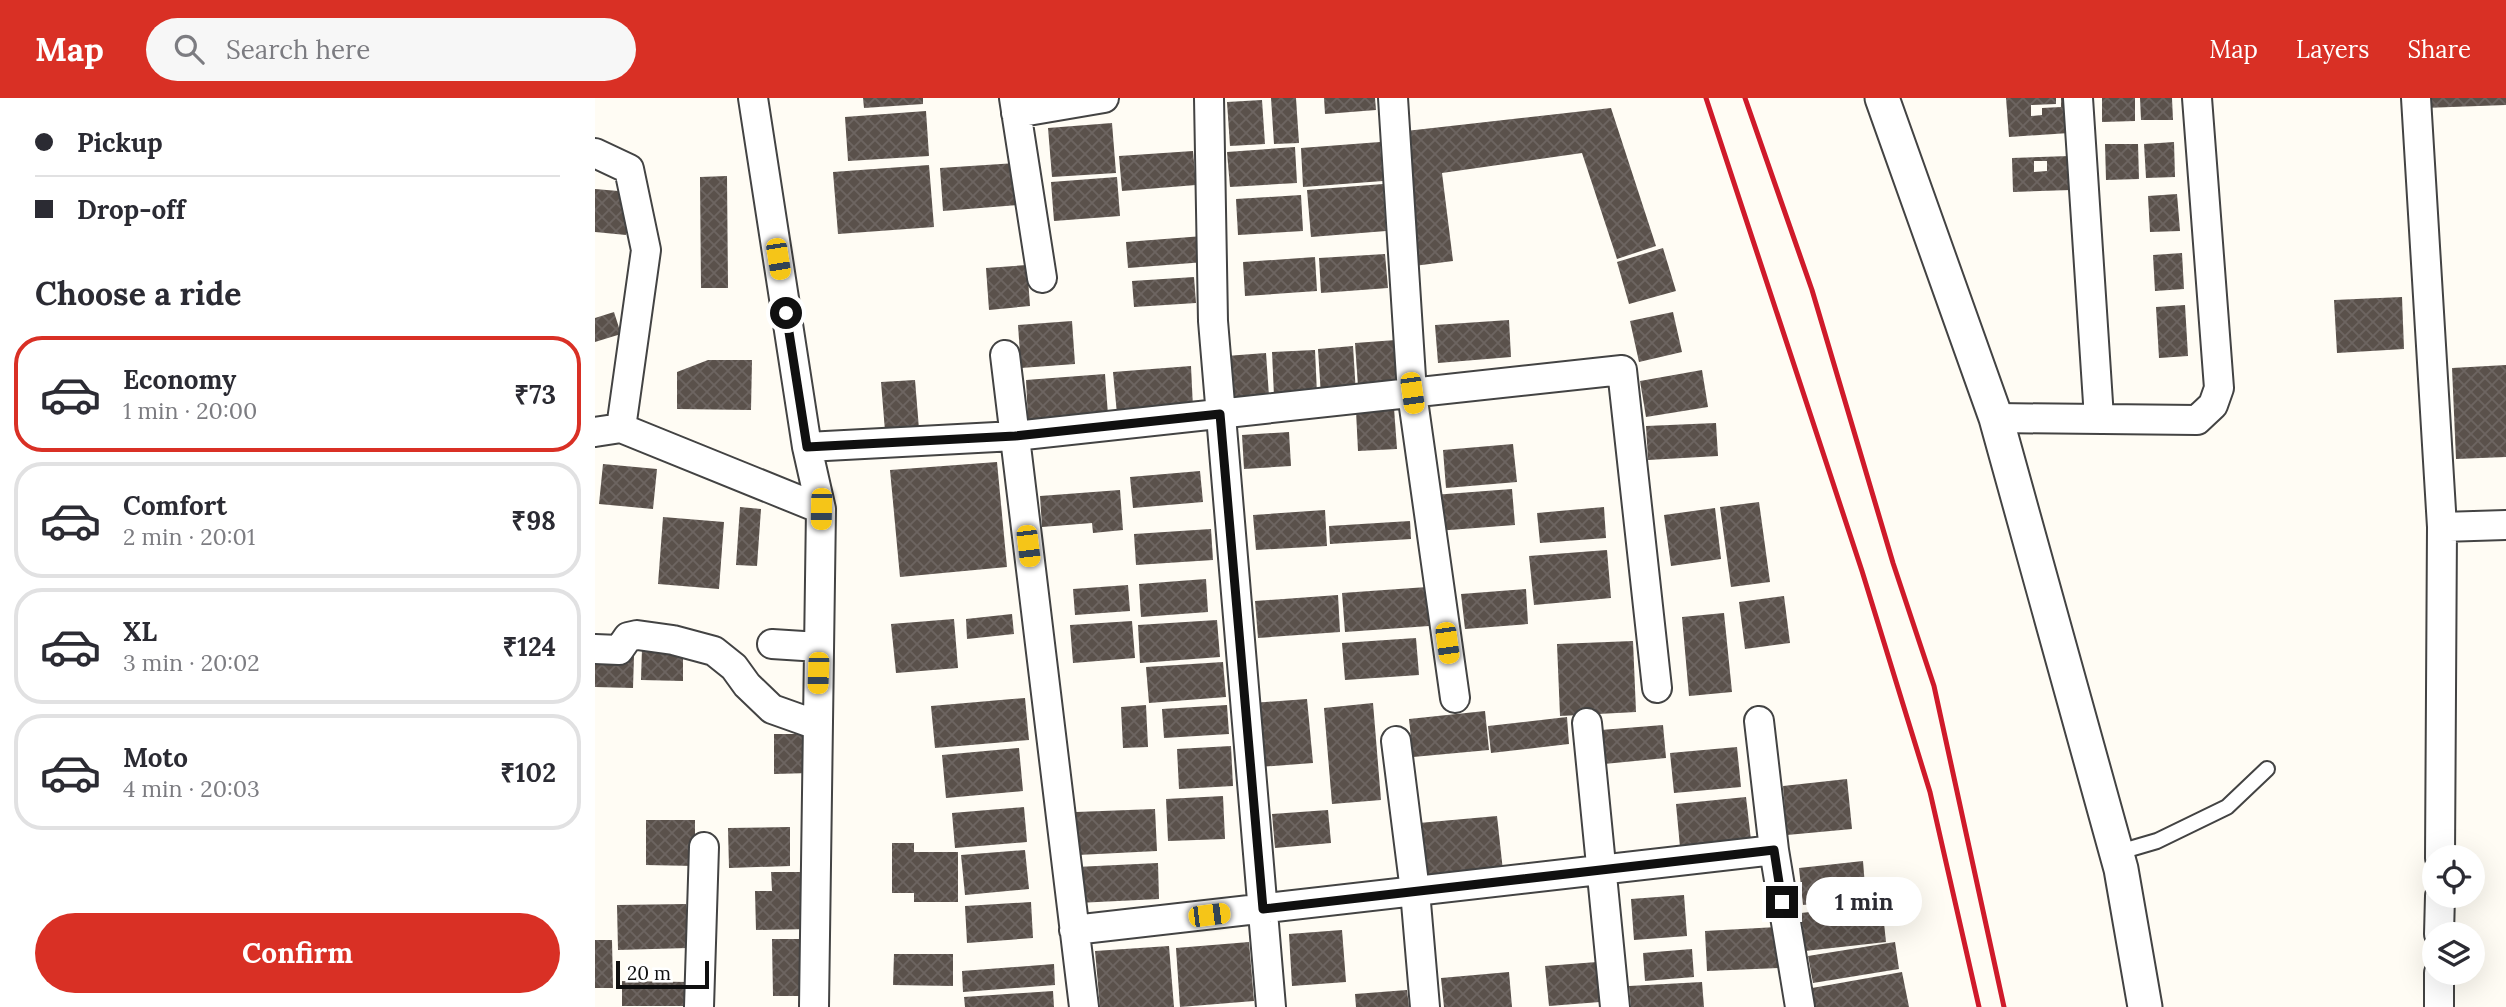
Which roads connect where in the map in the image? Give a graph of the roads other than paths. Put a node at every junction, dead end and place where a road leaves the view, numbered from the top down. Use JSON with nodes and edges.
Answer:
{"nodes":[{"id":1,"x":753,"y":98,"type":"edge"},
{"id":2,"x":1104,"y":98,"type":"edge"},
{"id":3,"x":1209,"y":98,"type":"edge"},
{"id":4,"x":1393,"y":98,"type":"edge"},
{"id":5,"x":1882,"y":98,"type":"edge"},
{"id":6,"x":2078,"y":98,"type":"edge"},
{"id":7,"x":2197,"y":98,"type":"edge"},
{"id":8,"x":2416,"y":98,"type":"edge"},
{"id":9,"x":1015,"y":106,"type":"edge"},
{"id":10,"x":595,"y":153,"type":"edge"},
{"id":11,"x":1042,"y":278,"type":"dead end"},
{"id":12,"x":1005,"y":355,"type":"dead end"},
{"id":13,"x":1412,"y":393,"type":"junction"},
{"id":14,"x":1220,"y":414,"type":"junction"},
{"id":15,"x":1996,"y":418,"type":"junction"},
{"id":16,"x":2099,"y":418,"type":"junction"},
{"id":17,"x":608,"y":430,"type":"edge"},
{"id":18,"x":1015,"y":436,"type":"junction"},
{"id":19,"x":807,"y":447,"type":"junction"},
{"id":20,"x":821,"y":509,"type":"junction"},
{"id":21,"x":2506,"y":525,"type":"edge"},
{"id":22,"x":2442,"y":527,"type":"junction"},
{"id":23,"x":772,"y":644,"type":"dead end"},
{"id":24,"x":819,"y":647,"type":"junction"},
{"id":25,"x":595,"y":649,"type":"edge"},
{"id":26,"x":1657,"y":688,"type":"dead end"},
{"id":27,"x":1455,"y":698,"type":"dead end"},
{"id":28,"x":1759,"y":721,"type":"dead end"},
{"id":29,"x":1587,"y":723,"type":"dead end"},
{"id":30,"x":817,"y":725,"type":"junction"},
{"id":31,"x":1396,"y":741,"type":"dead end"},
{"id":32,"x":2267,"y":769,"type":"dead end"},
{"id":33,"x":2440,"y":845,"type":"edge"},
{"id":34,"x":704,"y":847,"type":"dead end"},
{"id":35,"x":1774,"y":850,"type":"junction"},
{"id":36,"x":2116,"y":853,"type":"junction"},
{"id":37,"x":1601,"y":870,"type":"junction"},
{"id":38,"x":1415,"y":891,"type":"junction"},
{"id":39,"x":1263,"y":909,"type":"junction"},
{"id":40,"x":1074,"y":930,"type":"junction"},
{"id":41,"x":2439,"y":985,"type":"edge"},
{"id":42,"x":699,"y":1007,"type":"edge"},
{"id":43,"x":814,"y":1007,"type":"edge"},
{"id":44,"x":1084,"y":1007,"type":"edge"},
{"id":45,"x":1271,"y":1007,"type":"edge"},
{"id":46,"x":1425,"y":1007,"type":"edge"},
{"id":47,"x":1615,"y":1007,"type":"edge"},
{"id":48,"x":1800,"y":1007,"type":"edge"},
{"id":49,"x":2145,"y":1007,"type":"edge"},
{"id":50,"x":2439,"y":1007,"type":"edge"}],
"edges":[{"from":1,"to":19,"type":"street"},
{"from":2,"to":9,"type":"street"},
{"from":3,"to":14,"type":"street"},
{"from":4,"to":13,"type":"street"},
{"from":5,"to":15,"type":"street"},
{"from":6,"to":16,"type":"street"},
{"from":7,"to":16,"type":"street"},
{"from":8,"to":22,"type":"street"},
{"from":9,"to":11,"type":"street"},
{"from":10,"to":17,"type":"street"},
{"from":12,"to":18,"type":"street"},
{"from":13,"to":14,"type":"street"},
{"from":13,"to":26,"type":"street"},
{"from":13,"to":27,"type":"street"},
{"from":14,"to":18,"type":"street"},
{"from":14,"to":39,"type":"street"},
{"from":15,"to":16,"type":"street"},
{"from":15,"to":36,"type":"street"},
{"from":17,"to":20,"type":"street"},
{"from":18,"to":19,"type":"street"},
{"from":18,"to":40,"type":"street"},
{"from":19,"to":20,"type":"street"},
{"from":20,"to":24,"type":"street"},
{"from":21,"to":22,"type":"street"},
{"from":22,"to":33,"type":"street"},
{"from":23,"to":24,"type":"street"},
{"from":24,"to":30,"type":"street"},
{"from":25,"to":30,"type":"street"},
{"from":28,"to":35,"type":"street"},
{"from":29,"to":37,"type":"street"},
{"from":30,"to":43,"type":"street"},
{"from":31,"to":38,"type":"street"},
{"from":32,"to":36,"type":"lane"},
{"from":34,"to":42,"type":"street"},
{"from":35,"to":37,"type":"street"},
{"from":35,"to":48,"type":"street"},
{"from":36,"to":49,"type":"street"},
{"from":37,"to":38,"type":"street"},
{"from":37,"to":47,"type":"street"},
{"from":38,"to":39,"type":"street"},
{"from":38,"to":46,"type":"street"},
{"from":39,"to":40,"type":"street"},
{"from":39,"to":45,"type":"street"},
{"from":40,"to":44,"type":"street"},
{"from":41,"to":50,"type":"street"}]}
